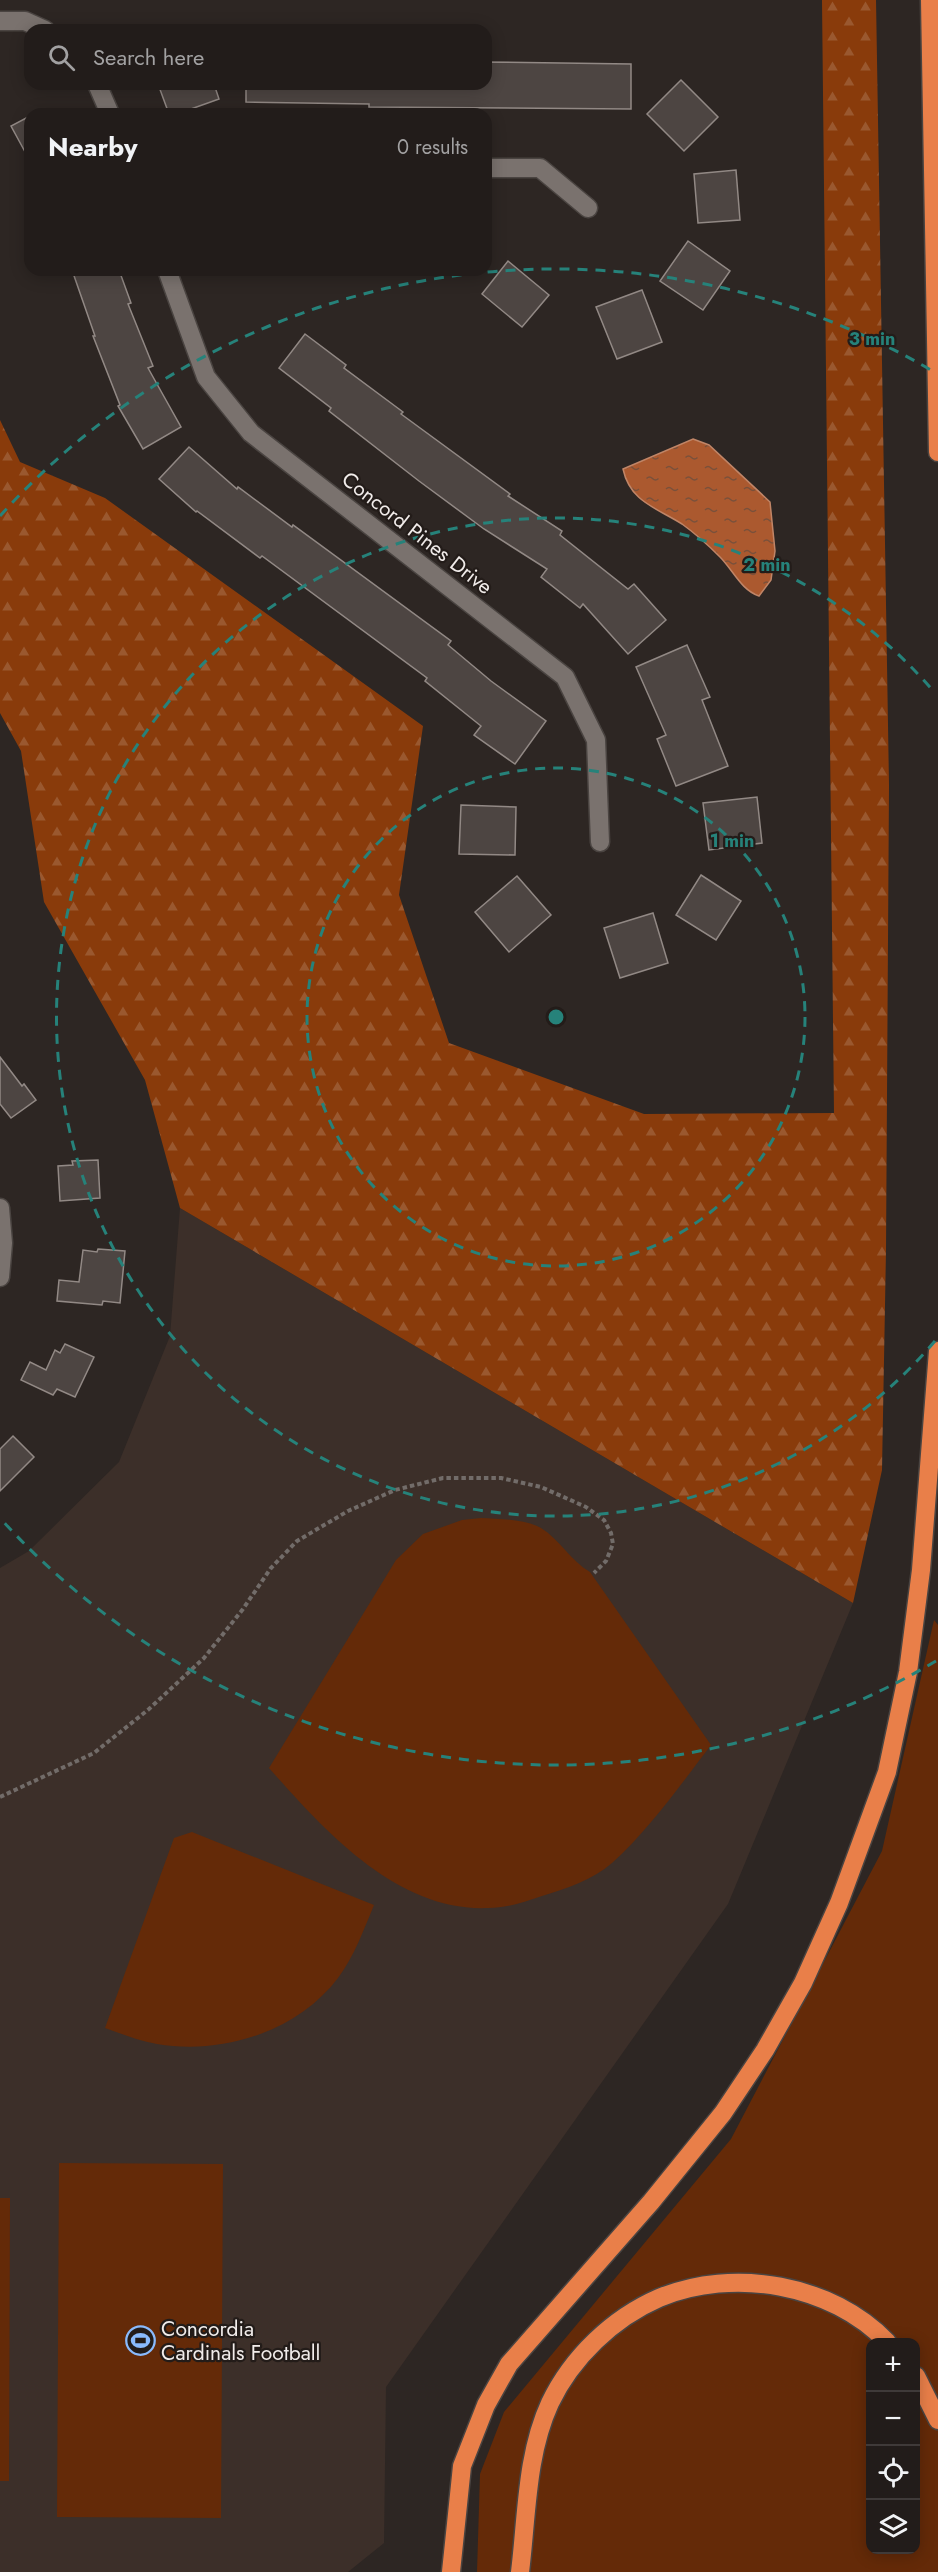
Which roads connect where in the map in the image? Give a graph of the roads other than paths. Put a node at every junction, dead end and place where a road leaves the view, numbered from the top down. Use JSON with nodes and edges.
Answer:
{"nodes":[{"id":1,"x":930,"y":0,"type":"edge"},
{"id":2,"x":0,"y":21,"type":"edge"},
{"id":3,"x":32,"y":24,"type":"edge"},
{"id":4,"x":100,"y":90,"type":"edge"},
{"id":5,"x":107,"y":108,"type":"edge"},
{"id":6,"x":492,"y":168,"type":"edge"},
{"id":7,"x":588,"y":208,"type":"dead end"},
{"id":8,"x":169,"y":276,"type":"edge"},
{"id":9,"x":938,"y":452,"type":"edge"},
{"id":10,"x":600,"y":842,"type":"dead end"},
{"id":11,"x":0,"y":1208,"type":"edge"},
{"id":12,"x":0,"y":1277,"type":"edge"},
{"id":13,"x":938,"y":1351,"type":"edge"},
{"id":14,"x":882,"y":2338,"type":"edge"},
{"id":15,"x":920,"y":2386,"type":"edge"},
{"id":16,"x":938,"y":2420,"type":"edge"},
{"id":17,"x":458,"y":2518,"type":"junction"},
{"id":18,"x":451,"y":2572,"type":"edge"},
{"id":19,"x":463,"y":2572,"type":"edge"},
{"id":20,"x":520,"y":2572,"type":"edge"}],
"edges":[{"from":1,"to":9,"type":"highway"},
{"from":2,"to":3,"type":"street"},
{"from":4,"to":5,"type":"street"},
{"from":6,"to":7,"type":"street"},
{"from":8,"to":10,"type":"street","name":"Concord Pines Drive"},
{"from":11,"to":12,"type":"street"},
{"from":13,"to":17,"type":"highway"},
{"from":14,"to":20,"type":"highway"},
{"from":15,"to":16,"type":"highway"},
{"from":17,"to":18,"type":"highway"},
{"from":17,"to":19,"type":"highway"}]}
